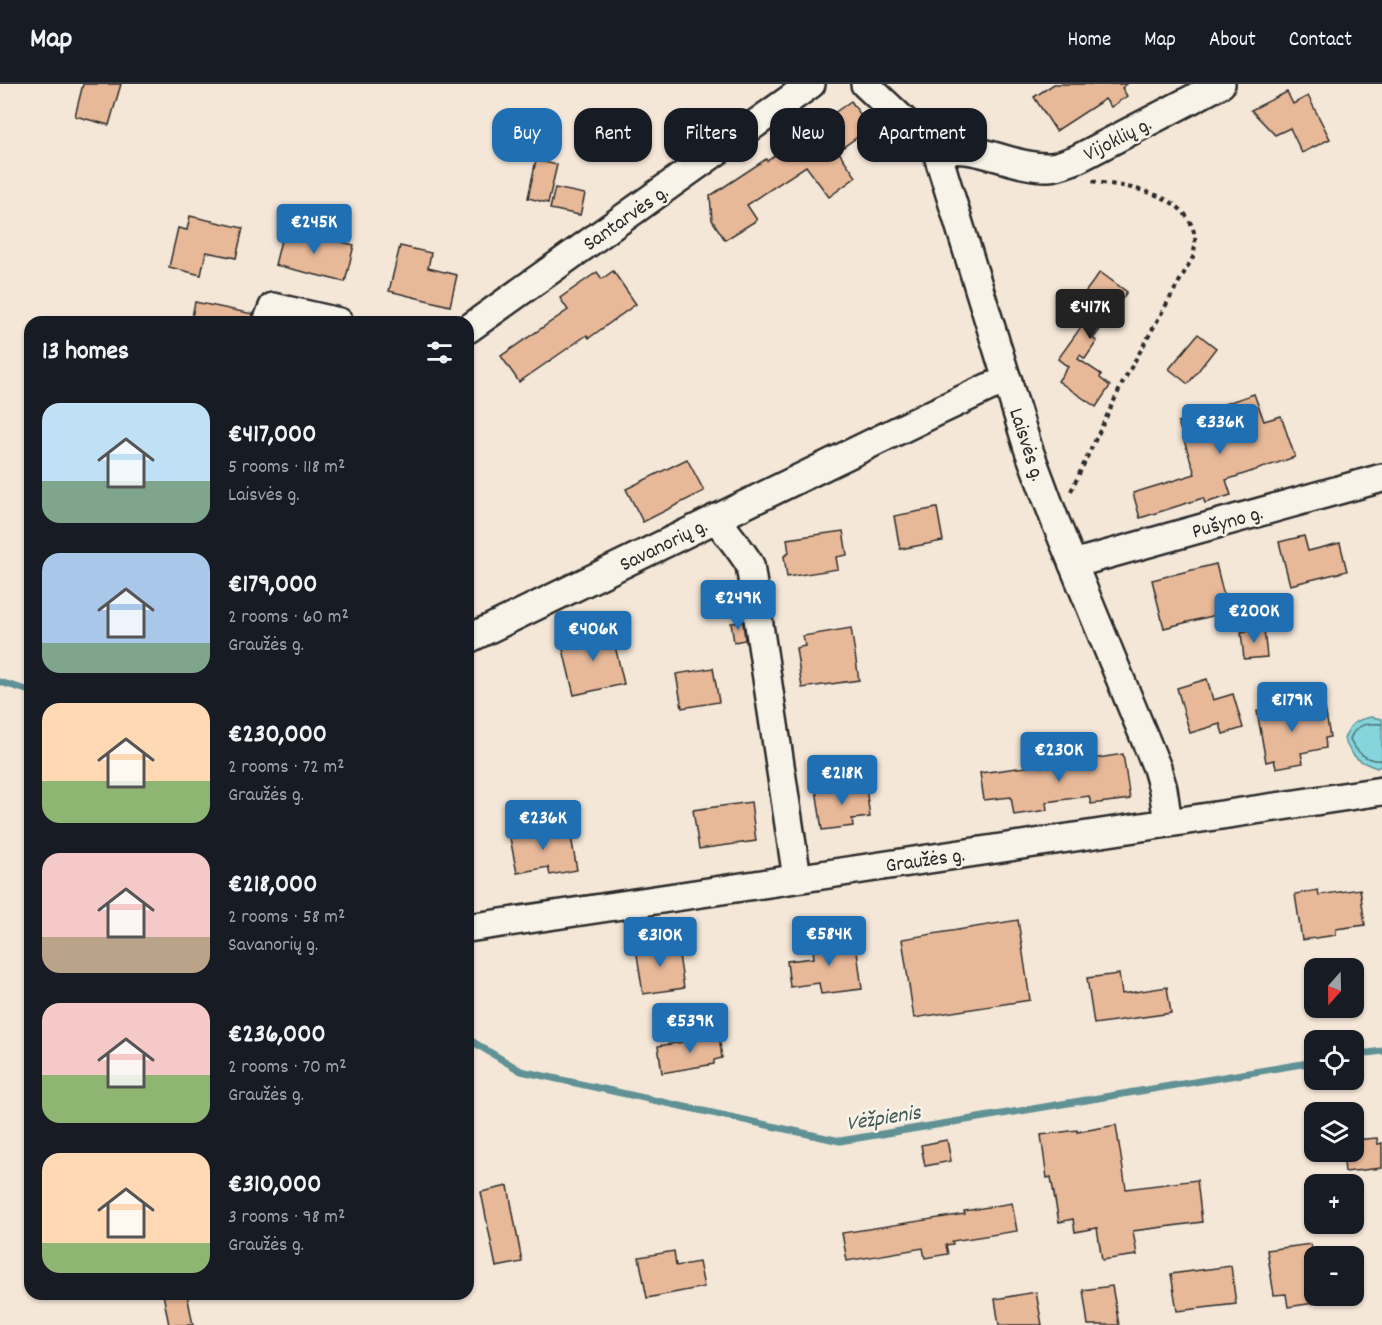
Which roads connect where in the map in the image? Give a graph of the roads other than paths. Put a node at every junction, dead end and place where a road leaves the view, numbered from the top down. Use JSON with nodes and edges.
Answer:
{"nodes":[{"id":1,"x":812,"y":84,"type":"edge"},
{"id":2,"x":865,"y":84,"type":"edge"},
{"id":3,"x":1221,"y":84,"type":"edge"},
{"id":4,"x":890,"y":108,"type":"edge"},
{"id":5,"x":987,"y":156,"type":"edge"},
{"id":6,"x":940,"y":162,"type":"edge"},
{"id":7,"x":269,"y":316,"type":"edge"},
{"id":8,"x":313,"y":316,"type":"edge"},
{"id":9,"x":474,"y":325,"type":"edge"},
{"id":10,"x":1008,"y":381,"type":"junction"},
{"id":11,"x":1382,"y":478,"type":"edge"},
{"id":12,"x":716,"y":518,"type":"junction"},
{"id":13,"x":1073,"y":564,"type":"junction"},
{"id":14,"x":474,"y":636,"type":"edge"},
{"id":15,"x":1382,"y":791,"type":"edge"},
{"id":16,"x":1168,"y":823,"type":"junction"},
{"id":17,"x":797,"y":878,"type":"junction"},
{"id":18,"x":474,"y":927,"type":"edge"}],
"edges":[{"from":1,"to":9,"type":"street","name":"Santarvės g."},
{"from":2,"to":4,"type":"street","name":"Laisvės g."},
{"from":3,"to":5,"type":"street","name":"Vijoklių g."},
{"from":6,"to":10,"type":"street","name":"Laisvės g."},
{"from":7,"to":8,"type":"street"},
{"from":10,"to":12,"type":"street"},
{"from":10,"to":13,"type":"street","name":"Laisvės g."},
{"from":11,"to":13,"type":"street","name":"Pušyno g."},
{"from":12,"to":14,"type":"street","name":"Savanorių g."},
{"from":12,"to":17,"type":"street","name":"Savanorių g."},
{"from":13,"to":16,"type":"street","name":"Laisvės g."},
{"from":15,"to":16,"type":"street","name":"Graužės g."},
{"from":16,"to":17,"type":"street","name":"Graužės g."},
{"from":17,"to":18,"type":"street","name":"Graužės g."}]}
